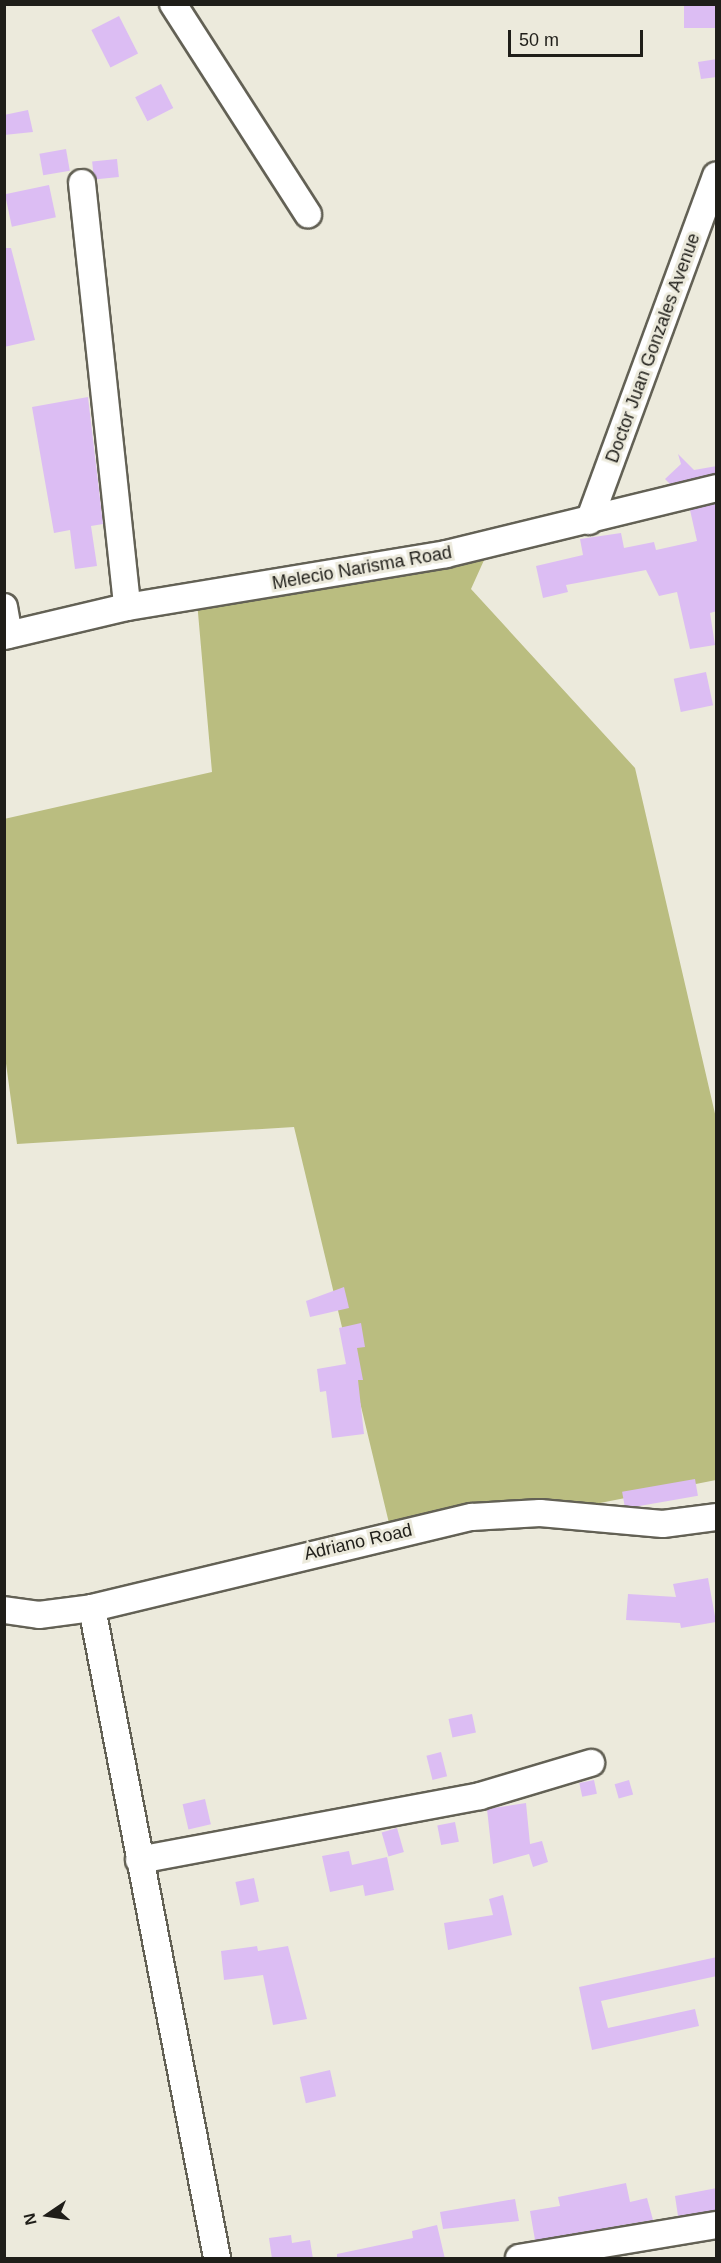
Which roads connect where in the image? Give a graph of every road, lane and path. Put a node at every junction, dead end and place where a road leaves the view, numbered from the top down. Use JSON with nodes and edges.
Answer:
{"nodes":[{"id":1,"x":173,"y":4,"type":"edge"},
{"id":2,"x":717,"y":176,"type":"edge"},
{"id":3,"x":82,"y":183,"type":"dead end"},
{"id":4,"x":308,"y":214,"type":"dead end"},
{"id":5,"x":717,"y":488,"type":"edge"},
{"id":6,"x":589,"y":521,"type":"junction"},
{"id":7,"x":4,"y":607,"type":"edge"},
{"id":8,"x":127,"y":607,"type":"junction"},
{"id":9,"x":7,"y":636,"type":"edge"},
{"id":10,"x":717,"y":1517,"type":"edge"},
{"id":11,"x":92,"y":1608,"type":"junction"},
{"id":12,"x":4,"y":1610,"type":"edge"},
{"id":13,"x":591,"y":1763,"type":"dead end"},
{"id":14,"x":139,"y":1860,"type":"junction"},
{"id":15,"x":717,"y":2225,"type":"edge"},
{"id":16,"x":217,"y":2259,"type":"edge"},
{"id":17,"x":519,"y":2259,"type":"edge"}],
"edges":[{"from":1,"to":4,"type":"street"},
{"from":2,"to":6,"type":"street","name":"Doctor Juan Gonzales Avenue"},
{"from":3,"to":8,"type":"street"},
{"from":5,"to":6,"type":"street","name":"Melecio Narisma Road"},
{"from":6,"to":8,"type":"street","name":"Melecio Narisma Road"},
{"from":7,"to":9,"type":"street"},
{"from":8,"to":9,"type":"street","name":"Melecio Narisma Road"},
{"from":10,"to":11,"type":"street","name":"Adriano Road"},
{"from":11,"to":12,"type":"street","name":"Adriano Road"},
{"from":11,"to":14,"type":"street"},
{"from":13,"to":14,"type":"street"},
{"from":14,"to":16,"type":"street"},
{"from":15,"to":17,"type":"street"}]}
